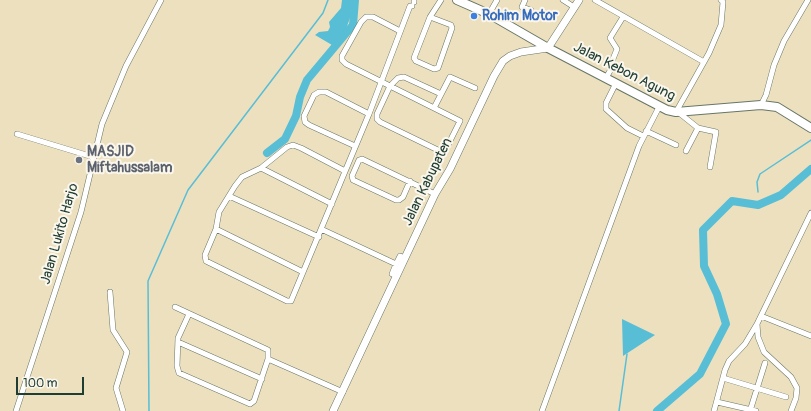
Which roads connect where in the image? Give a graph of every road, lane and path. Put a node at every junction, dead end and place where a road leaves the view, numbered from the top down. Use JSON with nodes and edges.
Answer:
{"nodes":[{"id":1,"x":162,"y":0,"type":"edge"},
{"id":2,"x":441,"y":0,"type":"edge"},
{"id":3,"x":457,"y":0,"type":"edge"},
{"id":4,"x":497,"y":0,"type":"edge"},
{"id":5,"x":525,"y":0,"type":"edge"},
{"id":6,"x":563,"y":0,"type":"edge"},
{"id":7,"x":579,"y":0,"type":"edge"},
{"id":8,"x":595,"y":0,"type":"edge"},
{"id":9,"x":721,"y":0,"type":"edge"},
{"id":10,"x":808,"y":0,"type":"edge"},
{"id":11,"x":471,"y":2,"type":"edge"},
{"id":12,"x":413,"y":3,"type":"dead end"},
{"id":13,"x":574,"y":7,"type":"junction"},
{"id":14,"x":531,"y":10,"type":"dead end"},
{"id":15,"x":489,"y":14,"type":"junction"},
{"id":16,"x":430,"y":17,"type":"junction"},
{"id":17,"x":622,"y":17,"type":"junction"},
{"id":18,"x":400,"y":31,"type":"junction"},
{"id":19,"x":548,"y":48,"type":"junction"},
{"id":20,"x":704,"y":62,"type":"junction"},
{"id":21,"x":606,"y":78,"type":"junction"},
{"id":22,"x":381,"y":80,"type":"junction"},
{"id":23,"x":616,"y":83,"type":"junction"},
{"id":24,"x":390,"y":86,"type":"junction"},
{"id":25,"x":475,"y":88,"type":"dead end"},
{"id":26,"x":441,"y":94,"type":"junction"},
{"id":27,"x":761,"y":105,"type":"junction"},
{"id":28,"x":435,"y":106,"type":"junction"},
{"id":29,"x":659,"y":107,"type":"junction"},
{"id":30,"x":677,"y":112,"type":"junction"},
{"id":31,"x":369,"y":114,"type":"junction"},
{"id":32,"x":698,"y":128,"type":"junction"},
{"id":33,"x":811,"y":128,"type":"edge"},
{"id":34,"x":646,"y":131,"type":"junction"},
{"id":35,"x":18,"y":134,"type":"dead end"},
{"id":36,"x":643,"y":136,"type":"junction"},
{"id":37,"x":676,"y":145,"type":"dead end"},
{"id":38,"x":355,"y":146,"type":"junction"},
{"id":39,"x":686,"y":151,"type":"dead end"},
{"id":40,"x":93,"y":157,"type":"junction"},
{"id":41,"x":710,"y":167,"type":"dead end"},
{"id":42,"x":261,"y":168,"type":"junction"},
{"id":43,"x":345,"y":171,"type":"junction"},
{"id":44,"x":410,"y":181,"type":"junction"},
{"id":45,"x":435,"y":194,"type":"junction"},
{"id":46,"x":229,"y":196,"type":"junction"},
{"id":47,"x":332,"y":204,"type":"junction"},
{"id":48,"x":811,"y":213,"type":"edge"},
{"id":49,"x":216,"y":229,"type":"junction"},
{"id":50,"x":321,"y":230,"type":"junction"},
{"id":51,"x":319,"y":237,"type":"junction"},
{"id":52,"x":405,"y":258,"type":"junction"},
{"id":53,"x":396,"y":264,"type":"junction"},
{"id":54,"x":303,"y":272,"type":"junction"},
{"id":55,"x":397,"y":276,"type":"junction"},
{"id":56,"x":110,"y":292,"type":"dead end"},
{"id":57,"x":175,"y":307,"type":"dead end"},
{"id":58,"x":190,"y":314,"type":"junction"},
{"id":59,"x":760,"y":316,"type":"junction"},
{"id":60,"x":757,"y":324,"type":"junction"},
{"id":61,"x":811,"y":336,"type":"edge"},
{"id":62,"x":178,"y":342,"type":"junction"},
{"id":63,"x":268,"y":359,"type":"junction"},
{"id":64,"x":765,"y":364,"type":"dead end"},
{"id":65,"x":723,"y":378,"type":"junction"},
{"id":66,"x":262,"y":379,"type":"junction"},
{"id":67,"x":757,"y":387,"type":"junction"},
{"id":68,"x":342,"y":392,"type":"junction"},
{"id":69,"x":786,"y":396,"type":"dead end"},
{"id":70,"x":717,"y":402,"type":"junction"},
{"id":71,"x":16,"y":411,"type":"edge"},
{"id":72,"x":123,"y":411,"type":"edge"},
{"id":73,"x":333,"y":411,"type":"edge"},
{"id":74,"x":542,"y":411,"type":"edge"},
{"id":75,"x":714,"y":411,"type":"edge"},
{"id":76,"x":752,"y":411,"type":"edge"},
{"id":77,"x":790,"y":411,"type":"edge"}],
"edges":[{"from":1,"to":40,"type":"street","name":"Jalan Lukito Harjo"},
{"from":2,"to":16,"type":"street"},
{"from":3,"to":11,"type":"main road","name":"Jalan Kebon Agung"},
{"from":4,"to":15,"type":"street"},
{"from":5,"to":14,"type":"street"},
{"from":6,"to":13,"type":"street"},
{"from":7,"to":13,"type":"main road"},
{"from":8,"to":17,"type":"street"},
{"from":9,"to":20,"type":"street"},
{"from":10,"to":27,"type":"street"},
{"from":11,"to":15,"type":"main road","name":"Jalan Kebon Agung"},
{"from":12,"to":18,"type":"street"},
{"from":13,"to":19,"type":"main road"},
{"from":15,"to":19,"type":"main road","name":"Jalan Kebon Agung"},
{"from":16,"to":16,"type":"street"},
{"from":17,"to":20,"type":"street"},
{"from":17,"to":21,"type":"street"},
{"from":18,"to":22,"type":"street"},
{"from":18,"to":22,"type":"street"},
{"from":19,"to":21,"type":"main road","name":"Jalan Kebon Agung"},
{"from":19,"to":45,"type":"main road","name":"Jalan Kabupaten"},
{"from":20,"to":30,"type":"street"},
{"from":21,"to":23,"type":"main road","name":"Jalan Kebon Agung"},
{"from":22,"to":24,"type":"street"},
{"from":22,"to":31,"type":"street"},
{"from":23,"to":29,"type":"main road","name":"Jalan Kebon Agung"},
{"from":23,"to":36,"type":"street"},
{"from":24,"to":26,"type":"street"},
{"from":24,"to":28,"type":"street"},
{"from":24,"to":28,"type":"street"},
{"from":25,"to":26,"type":"street"},
{"from":26,"to":28,"type":"street"},
{"from":27,"to":30,"type":"main road","name":"Jalan Kebon Agung"},
{"from":27,"to":33,"type":"main road","name":"Jalan Kebon Agung"},
{"from":29,"to":30,"type":"main road","name":"Jalan Kebon Agung"},
{"from":29,"to":34,"type":"street"},
{"from":30,"to":32,"type":"street"},
{"from":31,"to":38,"type":"street"},
{"from":31,"to":38,"type":"street"},
{"from":32,"to":39,"type":"street"},
{"from":32,"to":41,"type":"street"},
{"from":34,"to":36,"type":"street"},
{"from":34,"to":37,"type":"street"},
{"from":35,"to":40,"type":"street"},
{"from":36,"to":74,"type":"street"},
{"from":38,"to":43,"type":"street"},
{"from":40,"to":71,"type":"street","name":"Jalan Lukito Harjo"},
{"from":42,"to":43,"type":"street"},
{"from":42,"to":46,"type":"street"},
{"from":42,"to":47,"type":"street"},
{"from":43,"to":47,"type":"street"},
{"from":44,"to":44,"type":"street"},
{"from":44,"to":45,"type":"street"},
{"from":45,"to":52,"type":"main road","name":"Jalan Kabupaten"},
{"from":46,"to":49,"type":"street"},
{"from":46,"to":51,"type":"street"},
{"from":47,"to":50,"type":"street"},
{"from":48,"to":59,"type":"street"},
{"from":49,"to":54,"type":"street"},
{"from":49,"to":54,"type":"street"},
{"from":50,"to":51,"type":"street"},
{"from":50,"to":53,"type":"street"},
{"from":51,"to":54,"type":"street"},
{"from":52,"to":53,"type":"street"},
{"from":52,"to":55,"type":"main road","name":"Jalan Kabupaten"},
{"from":53,"to":55,"type":"street"},
{"from":55,"to":68,"type":"main road","name":"Jalan Kabupaten"},
{"from":56,"to":72,"type":"street"},
{"from":57,"to":58,"type":"street"},
{"from":58,"to":62,"type":"street"},
{"from":58,"to":63,"type":"street"},
{"from":59,"to":60,"type":"street"},
{"from":59,"to":61,"type":"street"},
{"from":60,"to":65,"type":"street"},
{"from":60,"to":77,"type":"street"},
{"from":62,"to":66,"type":"street"},
{"from":62,"to":66,"type":"street"},
{"from":63,"to":66,"type":"street"},
{"from":63,"to":68,"type":"street"},
{"from":64,"to":67,"type":"street"},
{"from":65,"to":67,"type":"street"},
{"from":65,"to":70,"type":"street"},
{"from":67,"to":69,"type":"street"},
{"from":67,"to":76,"type":"street"},
{"from":68,"to":73,"type":"main road","name":"Jalan Kabupaten"},
{"from":70,"to":75,"type":"street"},
{"from":70,"to":76,"type":"street"}]}
